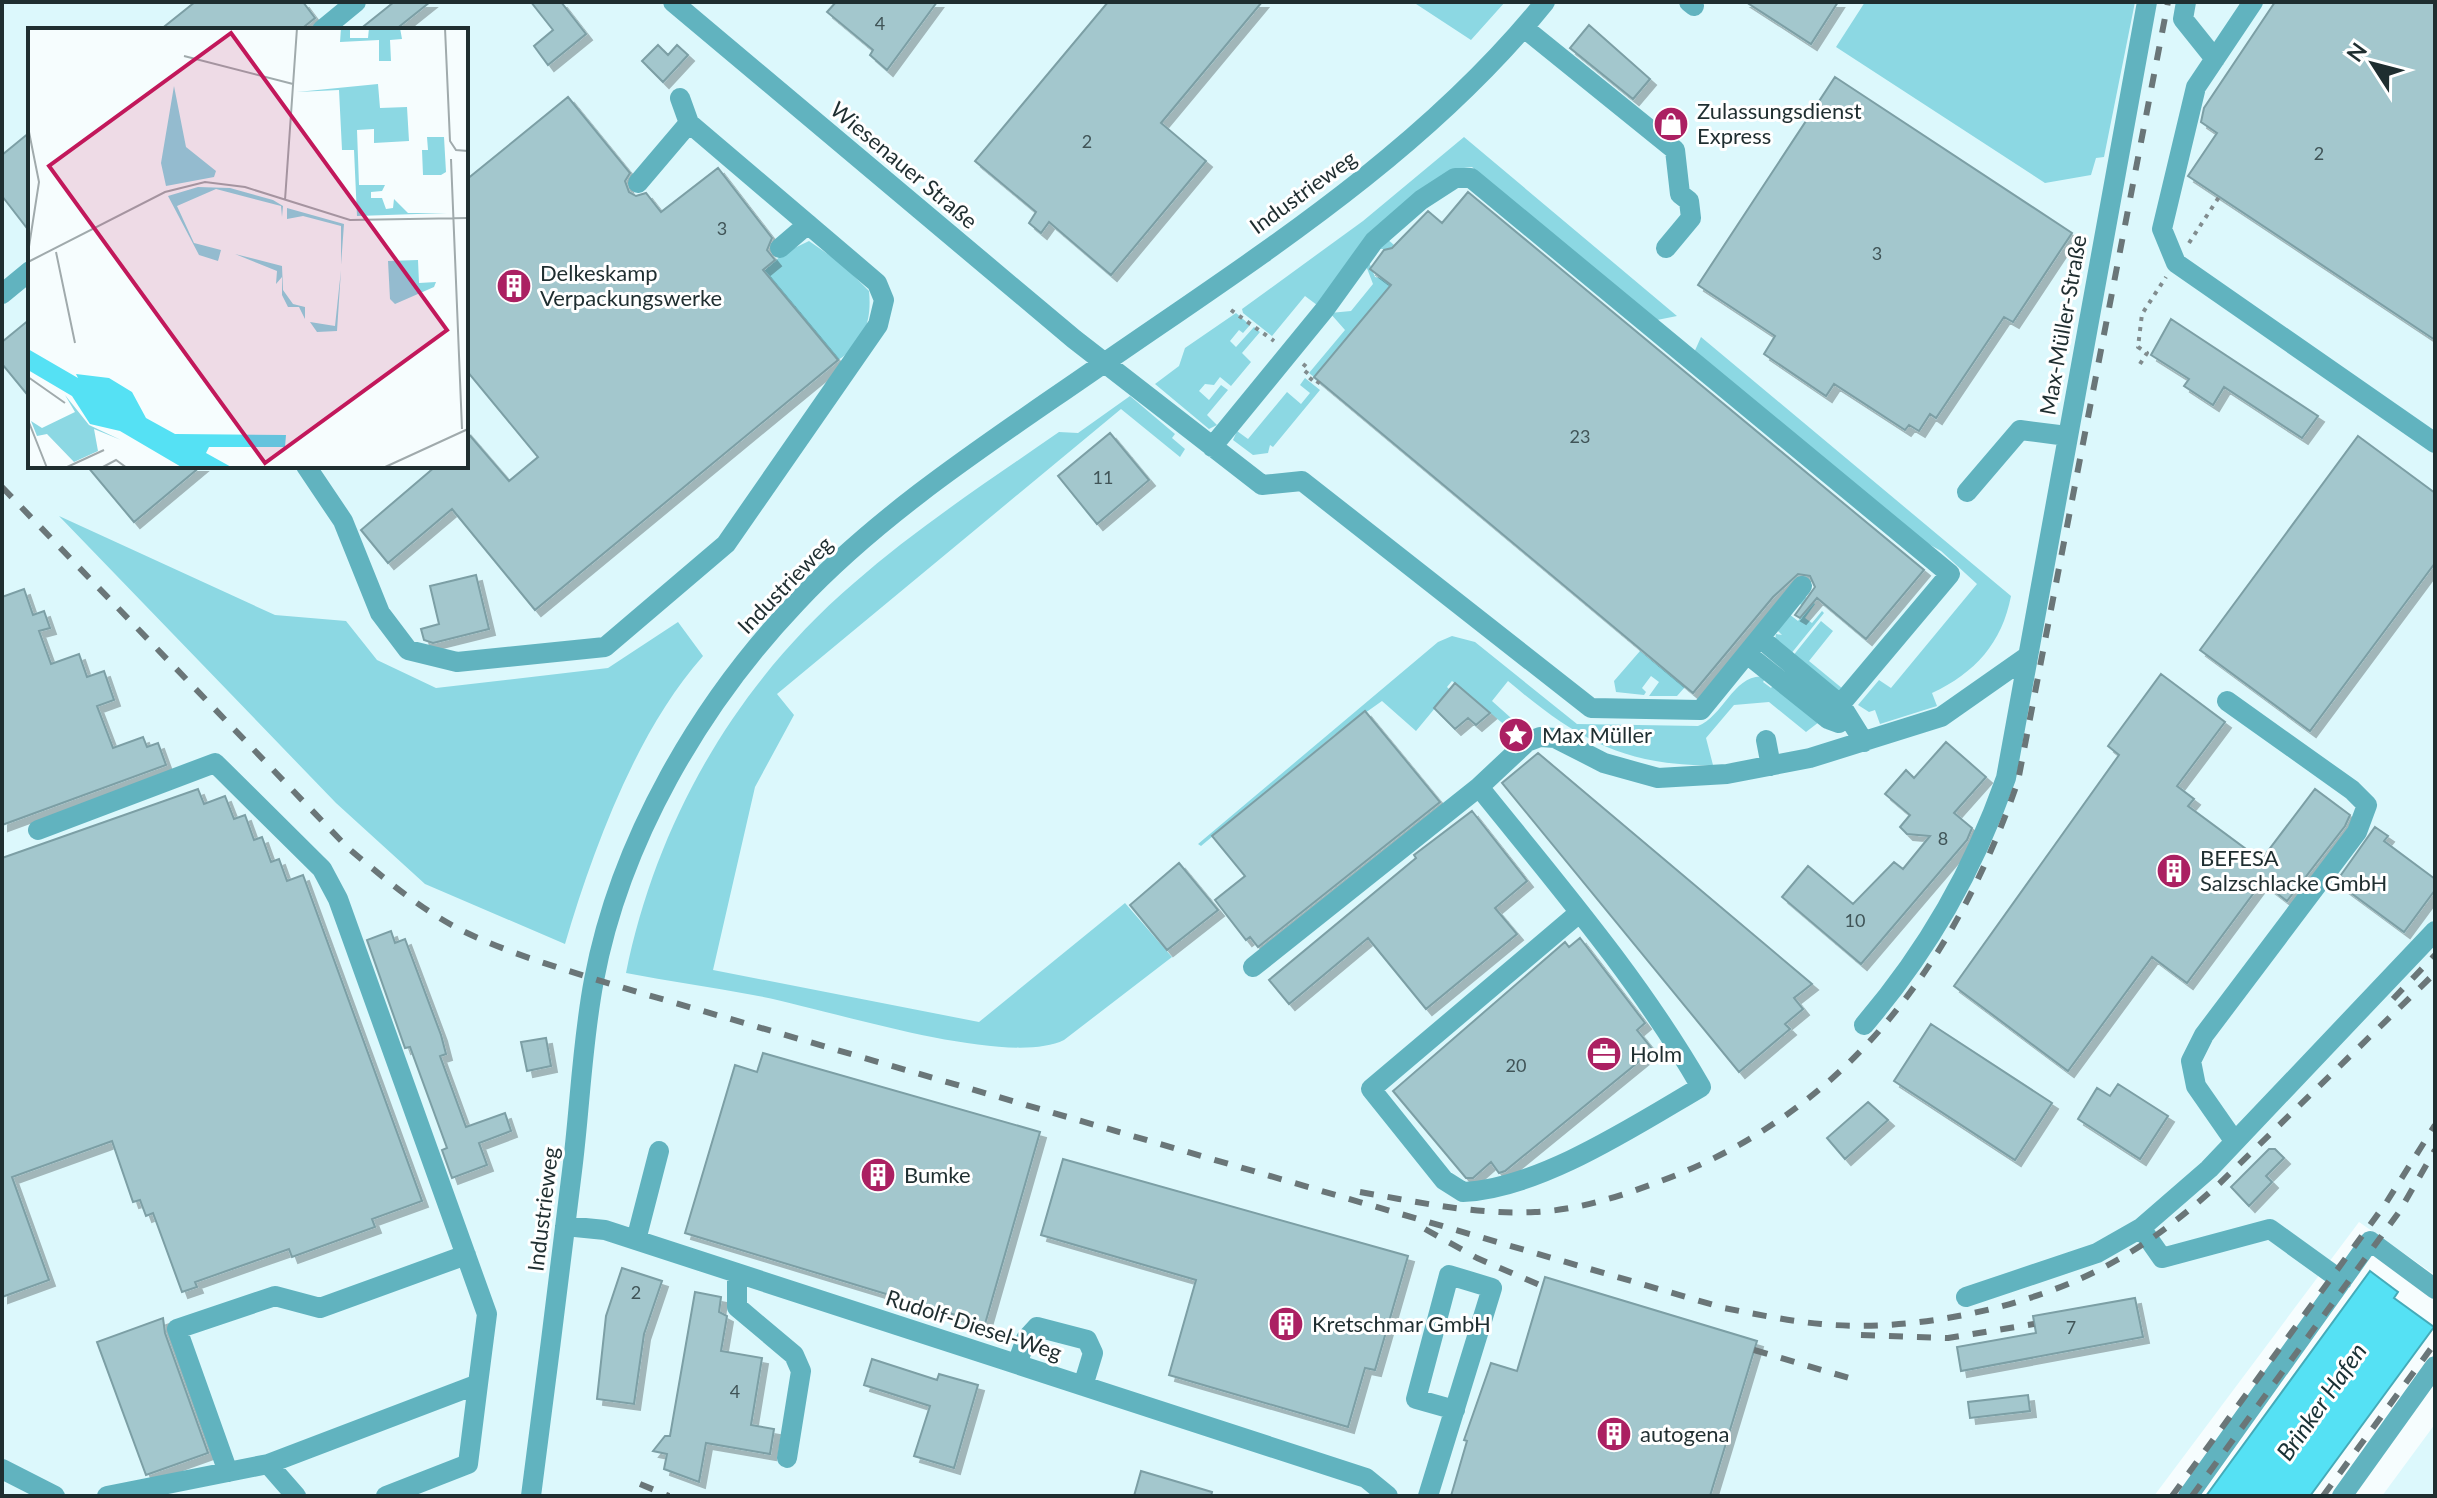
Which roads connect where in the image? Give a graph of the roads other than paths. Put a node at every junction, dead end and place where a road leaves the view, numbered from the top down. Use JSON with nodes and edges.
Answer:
{"nodes":[{"id":1,"x":356,"y":2,"type":"edge"},
{"id":2,"x":673,"y":2,"type":"edge"},
{"id":3,"x":1545,"y":2,"type":"edge"},
{"id":4,"x":2147,"y":2,"type":"edge"},
{"id":5,"x":2186,"y":2,"type":"edge"},
{"id":6,"x":2253,"y":2,"type":"edge"},
{"id":7,"x":324,"y":28,"type":"edge"},
{"id":8,"x":1524,"y":28,"type":"junction"},
{"id":9,"x":2215,"y":59,"type":"junction"},
{"id":10,"x":680,"y":98,"type":"dead end"},
{"id":11,"x":689,"y":123,"type":"junction"},
{"id":12,"x":638,"y":183,"type":"dead end"},
{"id":13,"x":808,"y":224,"type":"junction"},
{"id":14,"x":780,"y":248,"type":"dead end"},
{"id":15,"x":1666,"y":248,"type":"dead end"},
{"id":16,"x":28,"y":273,"type":"edge"},
{"id":17,"x":2,"y":294,"type":"edge"},
{"id":18,"x":1105,"y":362,"type":"junction"},
{"id":19,"x":2067,"y":436,"type":"junction"},
{"id":20,"x":2435,"y":443,"type":"edge"},
{"id":21,"x":1212,"y":447,"type":"junction"},
{"id":22,"x":307,"y":468,"type":"edge"},
{"id":23,"x":1967,"y":492,"type":"dead end"},
{"id":24,"x":1802,"y":586,"type":"dead end"},
{"id":25,"x":1753,"y":646,"type":"junction"},
{"id":26,"x":2028,"y":656,"type":"junction"},
{"id":27,"x":2227,"y":701,"type":"dead end"},
{"id":28,"x":1835,"y":712,"type":"junction"},
{"id":29,"x":1859,"y":735,"type":"junction"},
{"id":30,"x":1766,"y":740,"type":"dead end"},
{"id":31,"x":1771,"y":766,"type":"junction"},
{"id":32,"x":1479,"y":787,"type":"junction"},
{"id":33,"x":38,"y":830,"type":"dead end"},
{"id":34,"x":1579,"y":913,"type":"junction"},
{"id":35,"x":2435,"y":931,"type":"edge"},
{"id":36,"x":1253,"y":967,"type":"dead end"},
{"id":37,"x":1864,"y":1025,"type":"dead end"},
{"id":38,"x":2235,"y":1142,"type":"junction"},
{"id":39,"x":659,"y":1151,"type":"dead end"},
{"id":40,"x":565,"y":1226,"type":"junction"},
{"id":41,"x":2141,"y":1228,"type":"junction"},
{"id":42,"x":636,"y":1240,"type":"junction"},
{"id":43,"x":466,"y":1255,"type":"junction"},
{"id":44,"x":737,"y":1273,"type":"junction"},
{"id":45,"x":2342,"y":1281,"type":"junction"},
{"id":46,"x":2435,"y":1289,"type":"edge"},
{"id":47,"x":1966,"y":1297,"type":"dead end"},
{"id":48,"x":1017,"y":1364,"type":"junction"},
{"id":49,"x":2435,"y":1366,"type":"edge"},
{"id":50,"x":486,"y":1376,"type":"junction"},
{"id":51,"x":1083,"y":1386,"type":"junction"},
{"id":52,"x":1455,"y":1410,"type":"junction"},
{"id":53,"x":787,"y":1458,"type":"dead end"},
{"id":54,"x":268,"y":1464,"type":"junction"},
{"id":55,"x":2,"y":1469,"type":"edge"},
{"id":56,"x":228,"y":1472,"type":"junction"},
{"id":57,"x":1369,"y":1487,"type":"edge"},
{"id":58,"x":55,"y":1496,"type":"edge"},
{"id":59,"x":107,"y":1496,"type":"edge"},
{"id":60,"x":296,"y":1496,"type":"edge"},
{"id":61,"x":386,"y":1496,"type":"edge"},
{"id":62,"x":531,"y":1496,"type":"edge"},
{"id":63,"x":1388,"y":1496,"type":"edge"},
{"id":64,"x":1428,"y":1496,"type":"edge"},
{"id":65,"x":2188,"y":1496,"type":"edge"},
{"id":66,"x":2342,"y":1496,"type":"edge"}],
"edges":[{"from":1,"to":7,"type":"street"},
{"from":2,"to":18,"type":"street","name":"Wiesenauer Straße"},
{"from":3,"to":8,"type":"street","name":"Industrieweg"},
{"from":4,"to":19,"type":"street","name":"Max-Müller-Straße"},
{"from":5,"to":9,"type":"street"},
{"from":6,"to":9,"type":"street"},
{"from":8,"to":15,"type":"street"},
{"from":8,"to":18,"type":"street","name":"Industrieweg"},
{"from":9,"to":20,"type":"street"},
{"from":10,"to":11,"type":"street"},
{"from":11,"to":12,"type":"street"},
{"from":11,"to":13,"type":"street"},
{"from":13,"to":14,"type":"street"},
{"from":13,"to":22,"type":"street"},
{"from":16,"to":17,"type":"street"},
{"from":18,"to":21,"type":"street","name":"Wiesenauer Straße"},
{"from":18,"to":40,"type":"street","name":"Industrieweg"},
{"from":19,"to":23,"type":"street"},
{"from":19,"to":26,"type":"street","name":"Max-Müller-Straße"},
{"from":21,"to":25,"type":"street","name":"Wiesenauer Straße"},
{"from":21,"to":28,"type":"street"},
{"from":24,"to":25,"type":"street"},
{"from":25,"to":28,"type":"street"},
{"from":26,"to":29,"type":"street"},
{"from":26,"to":37,"type":"street","name":"Max-Müller-Straße"},
{"from":27,"to":38,"type":"street"},
{"from":28,"to":29,"type":"street"},
{"from":29,"to":31,"type":"street"},
{"from":30,"to":31,"type":"street"},
{"from":31,"to":32,"type":"street"},
{"from":32,"to":34,"type":"street"},
{"from":32,"to":36,"type":"street"},
{"from":33,"to":43,"type":"street"},
{"from":34,"to":34,"type":"street"},
{"from":35,"to":38,"type":"street"},
{"from":38,"to":41,"type":"street"},
{"from":39,"to":42,"type":"street"},
{"from":40,"to":42,"type":"street","name":"Rudolf-Diesel-Weg"},
{"from":40,"to":62,"type":"street","name":"Industrieweg"},
{"from":41,"to":45,"type":"street"},
{"from":41,"to":47,"type":"street"},
{"from":42,"to":44,"type":"street","name":"Rudolf-Diesel-Weg"},
{"from":43,"to":50,"type":"street"},
{"from":43,"to":56,"type":"street"},
{"from":44,"to":48,"type":"street","name":"Rudolf-Diesel-Weg"},
{"from":44,"to":53,"type":"street"},
{"from":45,"to":46,"type":"street"},
{"from":45,"to":65,"type":"street"},
{"from":48,"to":51,"type":"street","name":"Rudolf-Diesel-Weg"},
{"from":48,"to":51,"type":"street"},
{"from":49,"to":66,"type":"street"},
{"from":50,"to":54,"type":"street"},
{"from":50,"to":61,"type":"street"},
{"from":51,"to":57,"type":"street","name":"Rudolf-Diesel-Weg"},
{"from":52,"to":52,"type":"street"},
{"from":52,"to":64,"type":"street"},
{"from":54,"to":56,"type":"street"},
{"from":54,"to":60,"type":"street"},
{"from":55,"to":58,"type":"street"},
{"from":56,"to":59,"type":"street"},
{"from":57,"to":63,"type":"street"}]}
